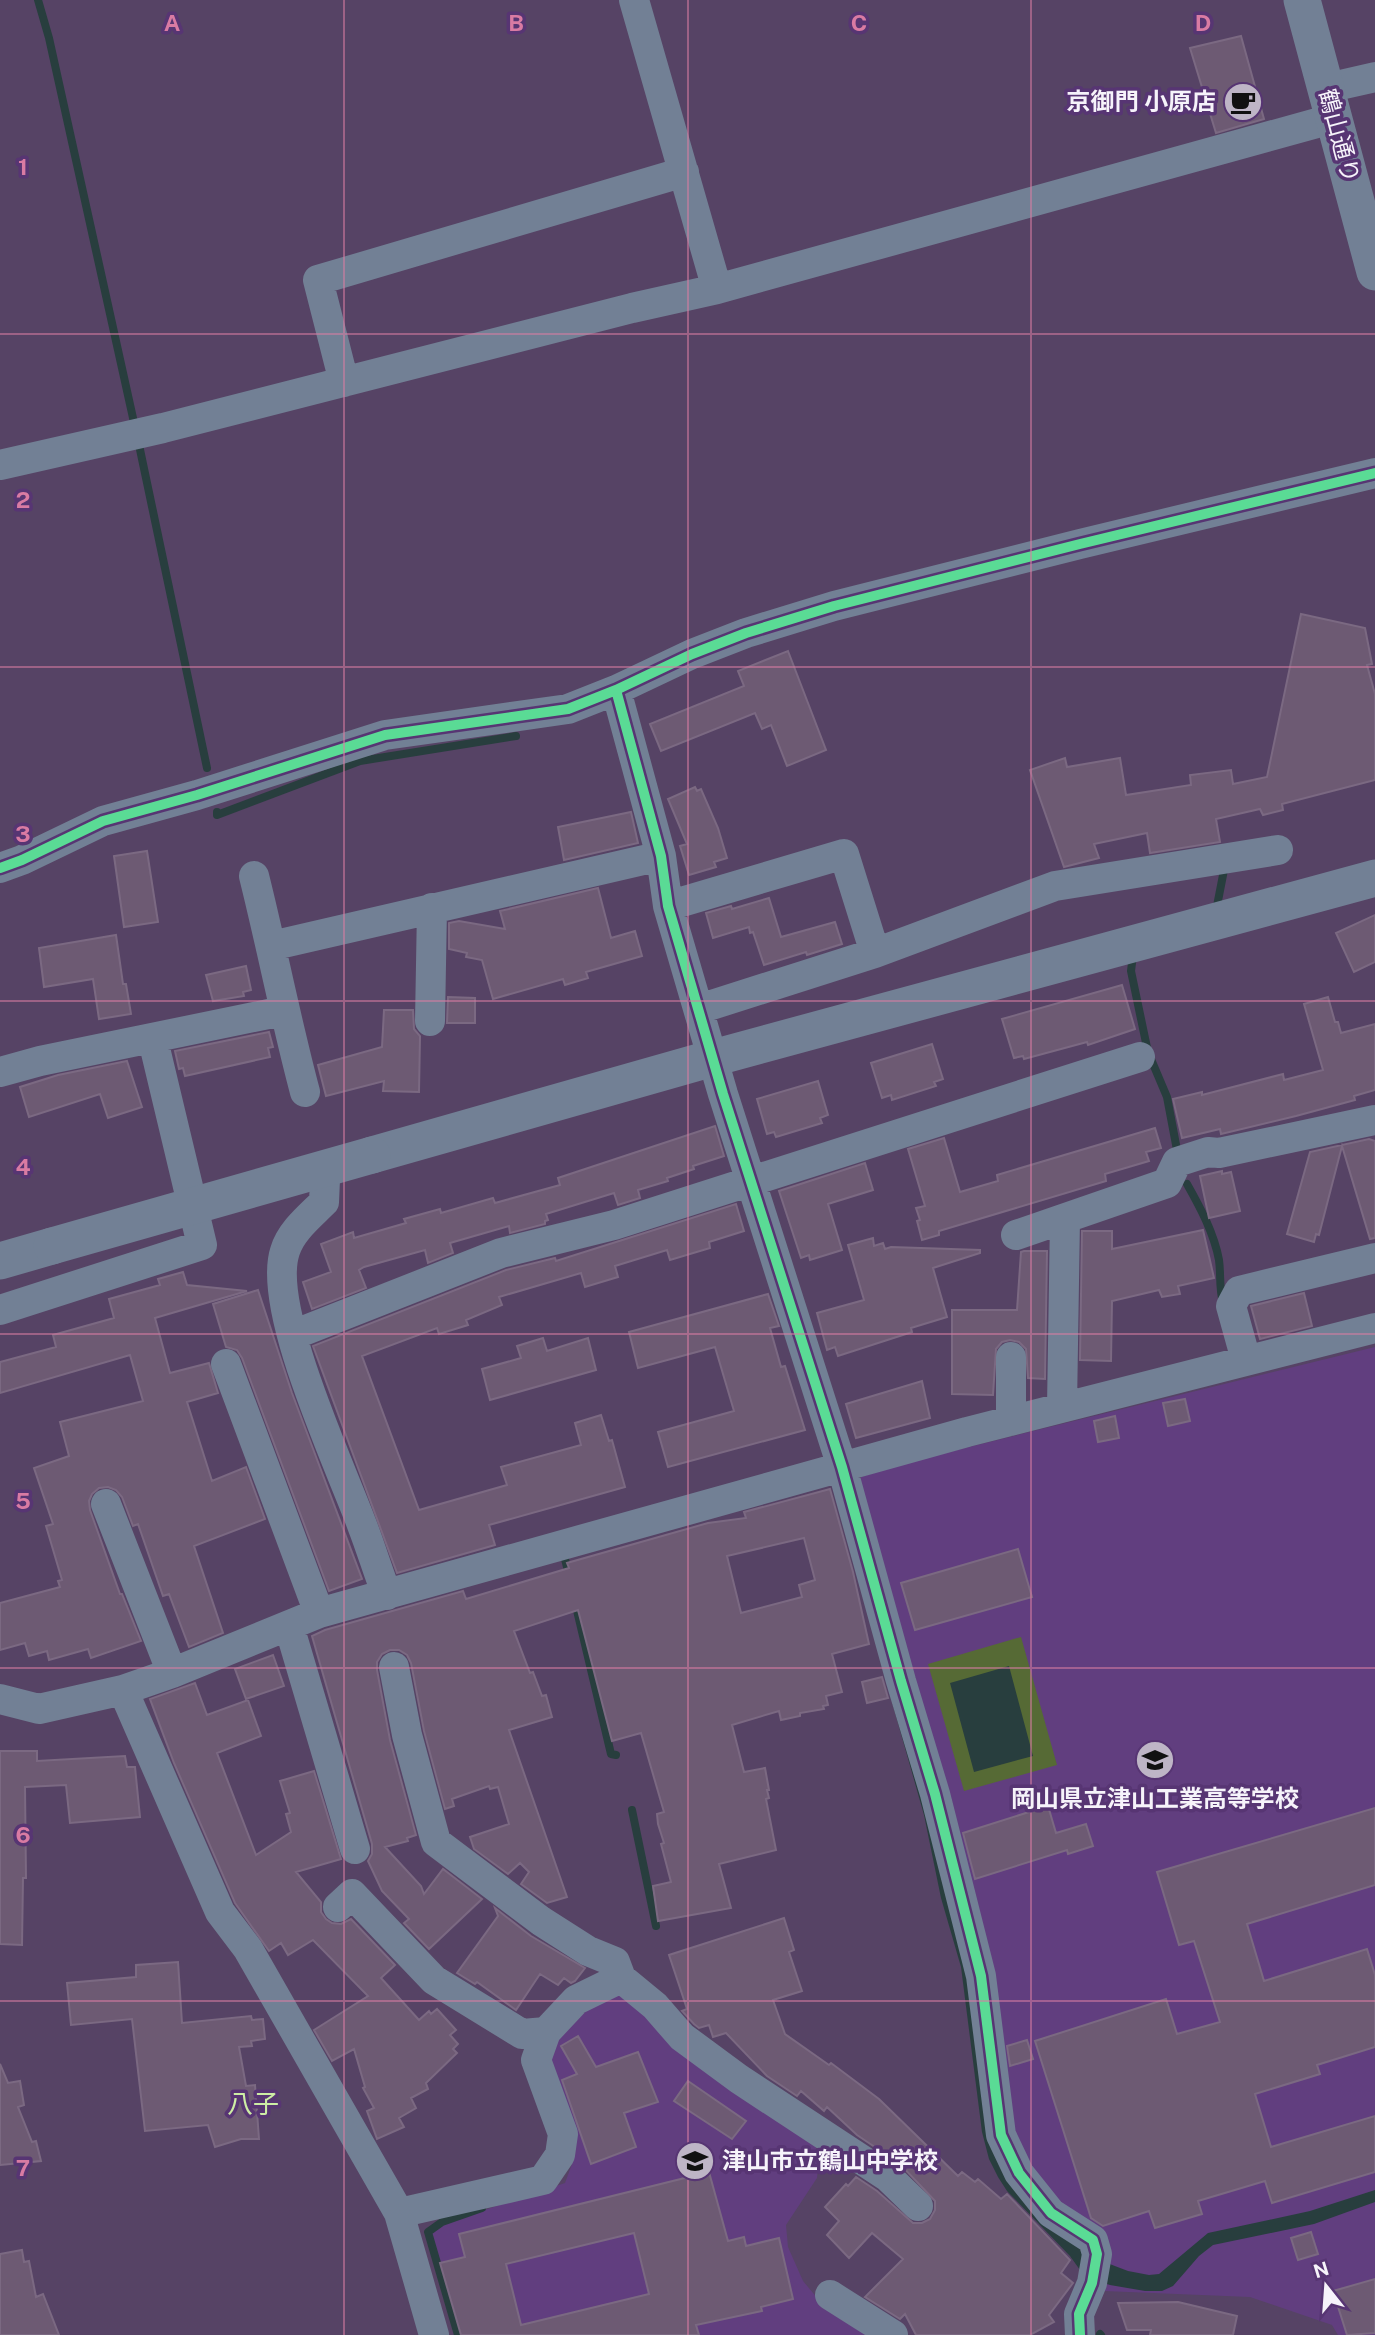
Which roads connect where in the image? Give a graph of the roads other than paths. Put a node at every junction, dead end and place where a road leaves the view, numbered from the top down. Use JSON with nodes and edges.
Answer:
{"nodes":[{"id":1,"x":634,"y":0,"type":"edge"},
{"id":2,"x":1302,"y":0,"type":"edge"},
{"id":3,"x":1375,"y":77,"type":"edge"},
{"id":4,"x":1331,"y":103,"type":"junction"},
{"id":5,"x":684,"y":172,"type":"junction"},
{"id":6,"x":1375,"y":272,"type":"edge"},
{"id":7,"x":717,"y":289,"type":"junction"},
{"id":8,"x":344,"y":382,"type":"junction"},
{"id":9,"x":0,"y":465,"type":"edge"},
{"id":10,"x":1375,"y":473,"type":"edge"},
{"id":11,"x":616,"y":691,"type":"junction"},
{"id":12,"x":1278,"y":850,"type":"dead end"},
{"id":13,"x":661,"y":856,"type":"junction"},
{"id":14,"x":0,"y":868,"type":"edge"},
{"id":15,"x":254,"y":876,"type":"dead end"},
{"id":16,"x":1375,"y":878,"type":"edge"},
{"id":17,"x":668,"y":906,"type":"junction"},
{"id":18,"x":432,"y":908,"type":"junction"},
{"id":19,"x":271,"y":946,"type":"junction"},
{"id":20,"x":875,"y":953,"type":"junction"},
{"id":21,"x":699,"y":1009,"type":"junction"},
{"id":22,"x":283,"y":1011,"type":"junction"},
{"id":23,"x":430,"y":1021,"type":"dead end"},
{"id":24,"x":153,"y":1040,"type":"junction"},
{"id":25,"x":713,"y":1058,"type":"junction"},
{"id":26,"x":1140,"y":1058,"type":"dead end"},
{"id":27,"x":0,"y":1072,"type":"edge"},
{"id":28,"x":305,"y":1092,"type":"dead end"},
{"id":29,"x":1375,"y":1120,"type":"edge"},
{"id":30,"x":325,"y":1179,"type":"dead end"},
{"id":31,"x":751,"y":1182,"type":"junction"},
{"id":32,"x":1065,"y":1219,"type":"junction"},
{"id":33,"x":1016,"y":1235,"type":"dead end"},
{"id":34,"x":1375,"y":1258,"type":"edge"},
{"id":35,"x":0,"y":1261,"type":"edge"},
{"id":36,"x":0,"y":1310,"type":"edge"},
{"id":37,"x":1375,"y":1328,"type":"edge"},
{"id":38,"x":293,"y":1335,"type":"junction"},
{"id":39,"x":1011,"y":1357,"type":"dead end"},
{"id":40,"x":1246,"y":1360,"type":"junction"},
{"id":41,"x":226,"y":1364,"type":"dead end"},
{"id":42,"x":1062,"y":1407,"type":"junction"},
{"id":43,"x":1011,"y":1421,"type":"junction"},
{"id":44,"x":842,"y":1467,"type":"junction"},
{"id":45,"x":106,"y":1504,"type":"dead end"},
{"id":46,"x":387,"y":1595,"type":"junction"},
{"id":47,"x":319,"y":1614,"type":"junction"},
{"id":48,"x":289,"y":1626,"type":"junction"},
{"id":49,"x":394,"y":1667,"type":"dead end"},
{"id":50,"x":172,"y":1674,"type":"junction"},
{"id":51,"x":123,"y":1690,"type":"junction"},
{"id":52,"x":0,"y":1699,"type":"edge"},
{"id":53,"x":355,"y":1849,"type":"dead end"},
{"id":54,"x":338,"y":1907,"type":"dead end"},
{"id":55,"x":621,"y":1978,"type":"junction"},
{"id":56,"x":546,"y":2032,"type":"junction"},
{"id":57,"x":918,"y":2206,"type":"dead end"},
{"id":58,"x":399,"y":2213,"type":"junction"},
{"id":59,"x":830,"y":2295,"type":"dead end"},
{"id":60,"x":434,"y":2335,"type":"edge"},
{"id":61,"x":892,"y":2335,"type":"edge"},
{"id":62,"x":1080,"y":2335,"type":"edge"}],
"edges":[{"from":1,"to":5,"type":"street"},
{"from":2,"to":4,"type":"street","name":"鶴山通り"},
{"from":3,"to":4,"type":"street"},
{"from":4,"to":6,"type":"street","name":"鶴山通り"},
{"from":4,"to":7,"type":"street"},
{"from":5,"to":7,"type":"street"},
{"from":5,"to":8,"type":"street"},
{"from":7,"to":8,"type":"street"},
{"from":8,"to":9,"type":"street"},
{"from":10,"to":11,"type":"street"},
{"from":11,"to":13,"type":"street"},
{"from":11,"to":14,"type":"street"},
{"from":12,"to":20,"type":"street"},
{"from":13,"to":17,"type":"street"},
{"from":13,"to":18,"type":"street"},
{"from":15,"to":19,"type":"street"},
{"from":16,"to":25,"type":"street"},
{"from":17,"to":20,"type":"street"},
{"from":17,"to":21,"type":"street"},
{"from":18,"to":19,"type":"street"},
{"from":18,"to":23,"type":"street"},
{"from":19,"to":22,"type":"street"},
{"from":20,"to":21,"type":"street"},
{"from":21,"to":25,"type":"street"},
{"from":22,"to":24,"type":"street"},
{"from":22,"to":28,"type":"street"},
{"from":24,"to":27,"type":"street"},
{"from":24,"to":36,"type":"street"},
{"from":25,"to":31,"type":"street"},
{"from":25,"to":35,"type":"street","bridge":true},
{"from":26,"to":31,"type":"street"},
{"from":29,"to":32,"type":"street"},
{"from":30,"to":38,"type":"street"},
{"from":31,"to":38,"type":"street"},
{"from":31,"to":44,"type":"street"},
{"from":32,"to":33,"type":"street"},
{"from":32,"to":42,"type":"street"},
{"from":34,"to":40,"type":"street"},
{"from":37,"to":40,"type":"street"},
{"from":38,"to":46,"type":"street"},
{"from":39,"to":43,"type":"street"},
{"from":40,"to":42,"type":"street"},
{"from":41,"to":47,"type":"street"},
{"from":42,"to":43,"type":"street"},
{"from":43,"to":44,"type":"street"},
{"from":44,"to":46,"type":"street"},
{"from":44,"to":62,"type":"street"},
{"from":45,"to":50,"type":"street"},
{"from":46,"to":47,"type":"street"},
{"from":47,"to":48,"type":"street"},
{"from":48,"to":50,"type":"street"},
{"from":48,"to":53,"type":"street"},
{"from":49,"to":55,"type":"street"},
{"from":50,"to":51,"type":"street"},
{"from":51,"to":52,"type":"street"},
{"from":51,"to":58,"type":"street"},
{"from":54,"to":56,"type":"street"},
{"from":55,"to":56,"type":"street"},
{"from":55,"to":57,"type":"street"},
{"from":56,"to":58,"type":"street"},
{"from":58,"to":60,"type":"street"},
{"from":59,"to":61,"type":"street"}]}
